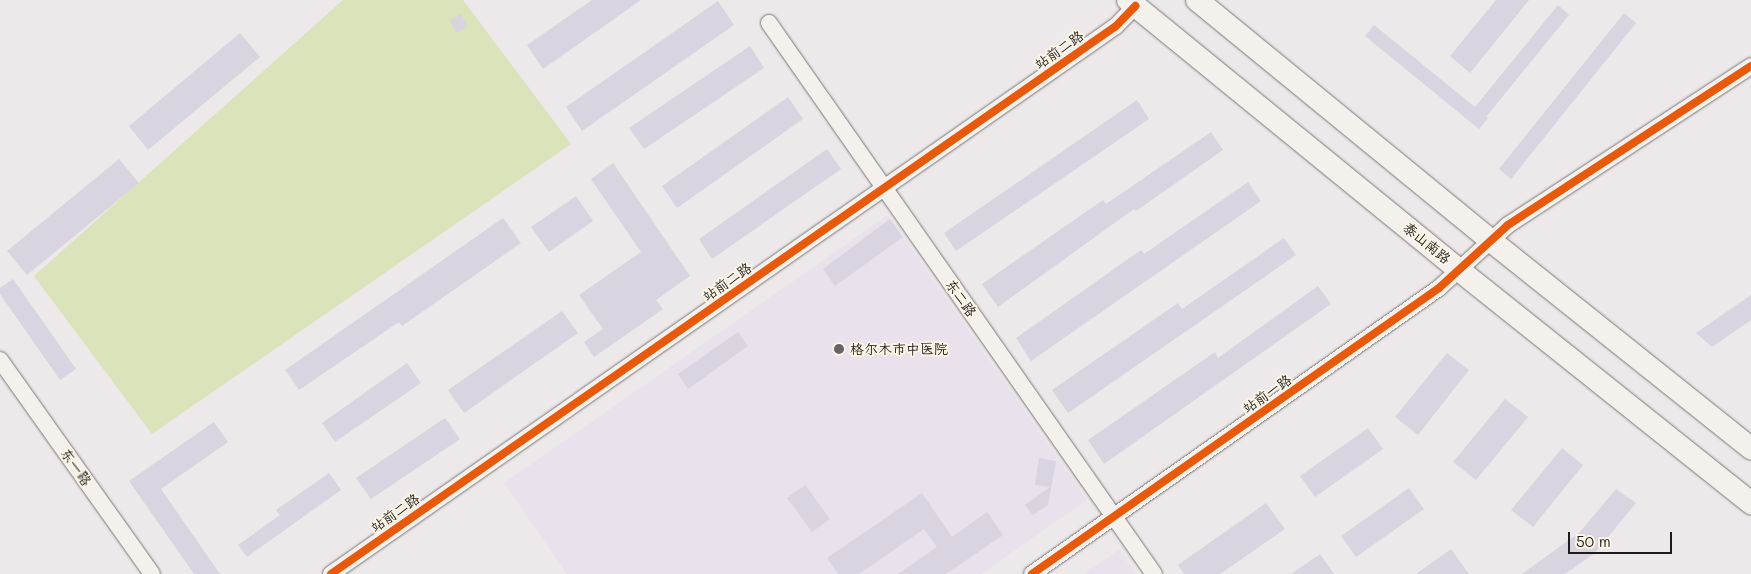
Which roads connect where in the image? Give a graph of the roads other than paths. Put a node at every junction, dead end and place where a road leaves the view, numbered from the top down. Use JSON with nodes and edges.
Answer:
{"nodes":[{"id":1,"x":1197,"y":0,"type":"edge"},
{"id":2,"x":1132,"y":3,"type":"edge"},
{"id":3,"x":769,"y":22,"type":"dead end"},
{"id":4,"x":1751,"y":66,"type":"edge"},
{"id":5,"x":884,"y":188,"type":"junction"},
{"id":6,"x":1490,"y":240,"type":"junction"},
{"id":7,"x":1460,"y":270,"type":"junction"},
{"id":8,"x":0,"y":360,"type":"edge"},
{"id":9,"x":1751,"y":448,"type":"edge"},
{"id":10,"x":1751,"y":503,"type":"edge"},
{"id":11,"x":1114,"y":517,"type":"junction"},
{"id":12,"x":152,"y":574,"type":"edge"},
{"id":13,"x":330,"y":574,"type":"edge"},
{"id":14,"x":1032,"y":574,"type":"edge"},
{"id":15,"x":1154,"y":574,"type":"edge"}],
"edges":[{"from":1,"to":6,"type":"street"},
{"from":2,"to":5,"type":"street","name":"站前二路"},
{"from":2,"to":7,"type":"street","name":"泰山南路"},
{"from":3,"to":5,"type":"street","name":"东二路"},
{"from":4,"to":6,"type":"street","name":"站前一路"},
{"from":5,"to":11,"type":"street","name":"东二路"},
{"from":5,"to":13,"type":"street","name":"站前二路"},
{"from":6,"to":7,"type":"street","name":"站前一路"},
{"from":6,"to":9,"type":"street"},
{"from":7,"to":10,"type":"street","name":"泰山南路"},
{"from":7,"to":11,"type":"street","name":"站前一路"},
{"from":8,"to":12,"type":"street","name":"东一路"},
{"from":11,"to":14,"type":"street","name":"站前一路"},
{"from":11,"to":15,"type":"street","name":"东二路"}]}
